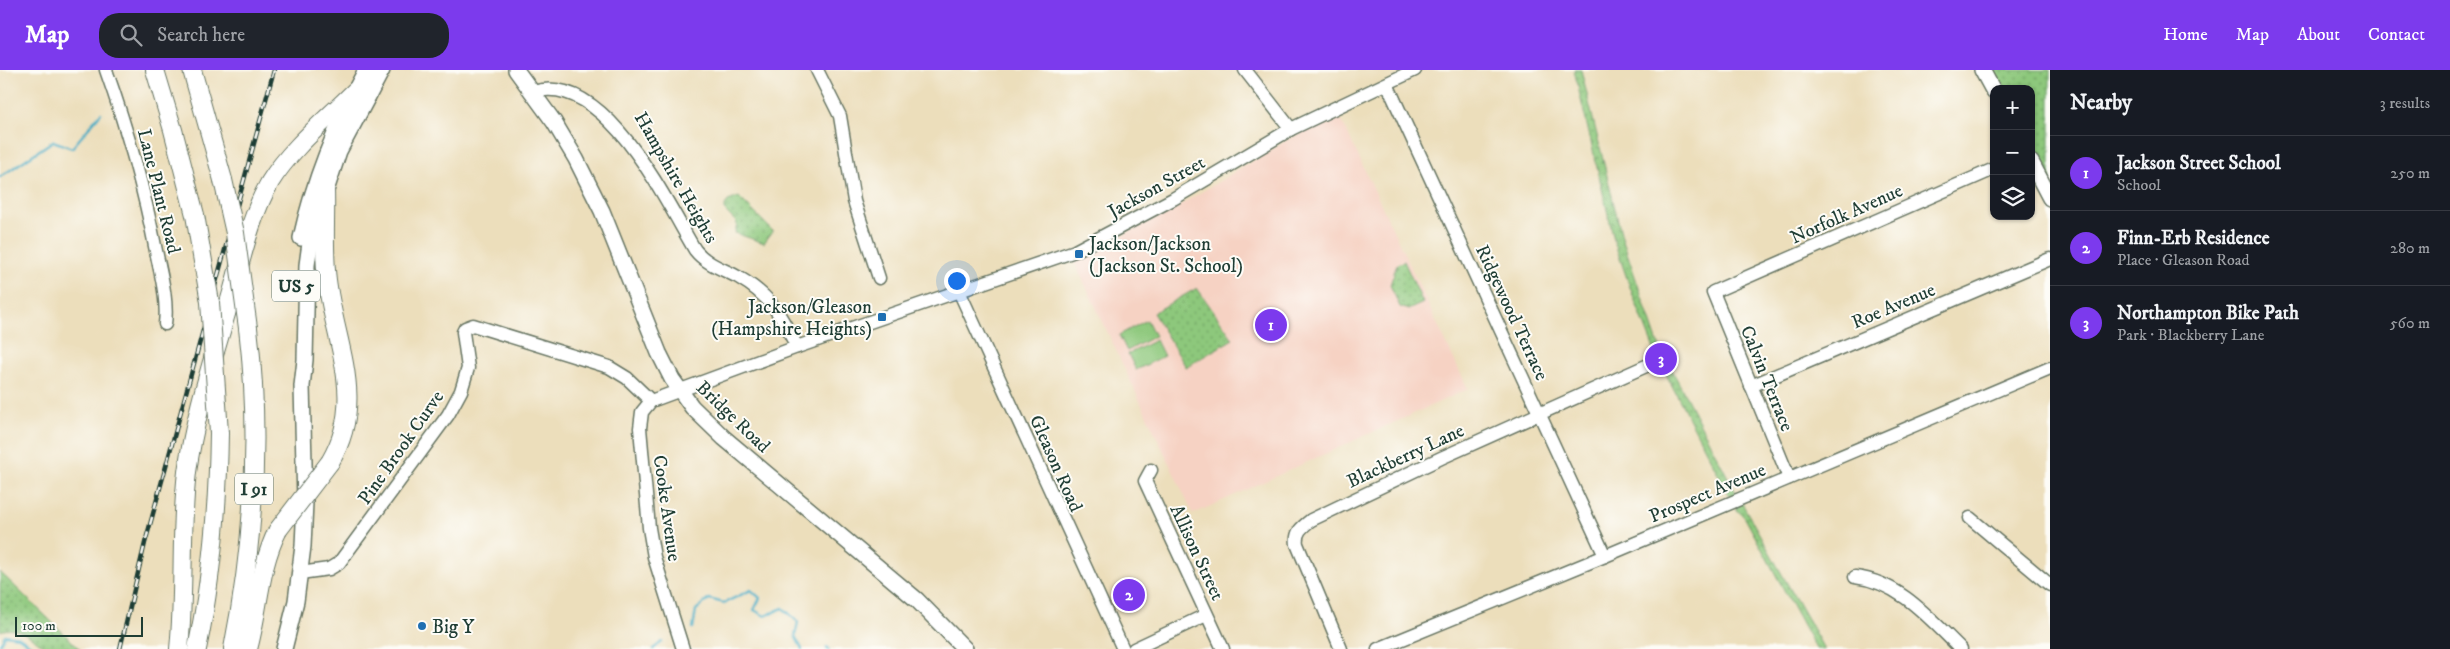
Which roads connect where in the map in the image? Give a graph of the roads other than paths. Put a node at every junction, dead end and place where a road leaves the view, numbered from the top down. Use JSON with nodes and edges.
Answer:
{"nodes":[{"id":1,"x":106,"y":70,"type":"edge"},
{"id":2,"x":155,"y":70,"type":"edge"},
{"id":3,"x":192,"y":70,"type":"edge"},
{"id":4,"x":366,"y":70,"type":"edge"},
{"id":5,"x":382,"y":70,"type":"edge"},
{"id":6,"x":516,"y":70,"type":"edge"},
{"id":7,"x":817,"y":70,"type":"edge"},
{"id":8,"x":1246,"y":70,"type":"edge"},
{"id":9,"x":1415,"y":70,"type":"edge"},
{"id":10,"x":1982,"y":70,"type":"edge"},
{"id":11,"x":568,"y":79,"type":"dead end"},
{"id":12,"x":1387,"y":84,"type":"junction"},
{"id":13,"x":1990,"y":85,"type":"edge"},
{"id":14,"x":355,"y":91,"type":"junction"},
{"id":15,"x":533,"y":92,"type":"junction"},
{"id":16,"x":612,"y":105,"type":"dead end"},
{"id":17,"x":1290,"y":129,"type":"junction"},
{"id":18,"x":2035,"y":170,"type":"edge"},
{"id":19,"x":1990,"y":171,"type":"edge"},
{"id":20,"x":325,"y":189,"type":"junction"},
{"id":21,"x":2050,"y":198,"type":"edge"},
{"id":22,"x":2050,"y":259,"type":"edge"},
{"id":23,"x":879,"y":278,"type":"dead end"},
{"id":24,"x":959,"y":291,"type":"junction"},
{"id":25,"x":1713,"y":292,"type":"joint"},
{"id":26,"x":165,"y":324,"type":"dead end"},
{"id":27,"x":797,"y":347,"type":"junction"},
{"id":28,"x":1646,"y":366,"type":"dead end"},
{"id":29,"x":2050,"y":368,"type":"edge"},
{"id":30,"x":302,"y":386,"type":"junction"},
{"id":31,"x":1751,"y":386,"type":"junction"},
{"id":32,"x":679,"y":390,"type":"junction"},
{"id":33,"x":651,"y":401,"type":"junction"},
{"id":34,"x":1539,"y":414,"type":"junction"},
{"id":35,"x":1151,"y":470,"type":"dead end"},
{"id":36,"x":1789,"y":478,"type":"junction"},
{"id":37,"x":1970,"y":518,"type":"dead end"},
{"id":38,"x":1605,"y":556,"type":"junction"},
{"id":39,"x":300,"y":573,"type":"junction"},
{"id":40,"x":1855,"y":578,"type":"dead end"},
{"id":41,"x":2050,"y":585,"type":"edge"},
{"id":42,"x":1206,"y":614,"type":"junction"},
{"id":43,"x":179,"y":649,"type":"edge"},
{"id":44,"x":196,"y":649,"type":"edge"},
{"id":45,"x":233,"y":649,"type":"edge"},
{"id":46,"x":248,"y":649,"type":"edge"},
{"id":47,"x":284,"y":649,"type":"edge"},
{"id":48,"x":683,"y":649,"type":"edge"},
{"id":49,"x":965,"y":649,"type":"edge"},
{"id":50,"x":1123,"y":649,"type":"edge"},
{"id":51,"x":1134,"y":649,"type":"edge"},
{"id":52,"x":1223,"y":649,"type":"edge"},
{"id":53,"x":1341,"y":649,"type":"edge"},
{"id":54,"x":1378,"y":649,"type":"edge"},
{"id":55,"x":1961,"y":649,"type":"edge"}],
"edges":[{"from":1,"to":26,"type":"street","name":"Lane Plant Road"},
{"from":2,"to":44,"type":"highway","number":"I 91","bridge":true},
{"from":3,"to":45,"type":"highway","number":"I 91","bridge":true},
{"from":4,"to":14,"type":"main road","number":"US 5"},
{"from":5,"to":20,"type":"main road","number":"US 5"},
{"from":6,"to":15,"type":"main road","name":"Bridge Road"},
{"from":7,"to":23,"type":"street"},
{"from":8,"to":17,"type":"street"},
{"from":9,"to":12,"type":"street","name":"Jackson Street"},
{"from":10,"to":13,"type":"main road"},
{"from":11,"to":15,"type":"street"},
{"from":12,"to":17,"type":"street","name":"Jackson Street"},
{"from":12,"to":34,"type":"street","name":"Ridgewood Terrace"},
{"from":14,"to":30,"type":"main road","number":"US 5"},
{"from":14,"to":43,"type":"highway"},
{"from":15,"to":32,"type":"main road","name":"Bridge Road"},
{"from":16,"to":27,"type":"street","name":"Hampshire Heights"},
{"from":17,"to":24,"type":"street","name":"Jackson Street"},
{"from":18,"to":21,"type":"main road"},
{"from":19,"to":25,"type":"street","name":"Norfolk Avenue"},
{"from":20,"to":30,"type":"main road","number":"US 5"},
{"from":20,"to":46,"type":"highway","bridge":true},
{"from":22,"to":31,"type":"street","name":"Roe Avenue"},
{"from":24,"to":27,"type":"street","name":"Jackson Street"},
{"from":24,"to":50,"type":"street","name":"Gleason Road"},
{"from":25,"to":31,"type":"street","name":"Calvin Terrace"},
{"from":27,"to":32,"type":"street","name":"Jackson Street"},
{"from":28,"to":34,"type":"street","name":"Blackberry Lane"},
{"from":29,"to":36,"type":"street","name":"Prospect Avenue"},
{"from":30,"to":39,"type":"main road","number":"US 5"},
{"from":31,"to":36,"type":"street","name":"Calvin Terrace"},
{"from":32,"to":33,"type":"street"},
{"from":32,"to":49,"type":"main road","name":"Bridge Road"},
{"from":33,"to":39,"type":"street","name":"Pine Brook Curve"},
{"from":33,"to":48,"type":"street","name":"Cooke Avenue"},
{"from":34,"to":38,"type":"street","name":"Ridgewood Terrace"},
{"from":34,"to":53,"type":"street","name":"Blackberry Lane"},
{"from":35,"to":42,"type":"street","name":"Allison Street"},
{"from":36,"to":38,"type":"street","name":"Prospect Avenue"},
{"from":37,"to":41,"type":"street"},
{"from":38,"to":54,"type":"street","name":"Prospect Avenue"},
{"from":39,"to":47,"type":"main road","number":"US 5"},
{"from":40,"to":55,"type":"street"},
{"from":42,"to":51,"type":"street"},
{"from":42,"to":52,"type":"street","name":"Allison Street"}]}
